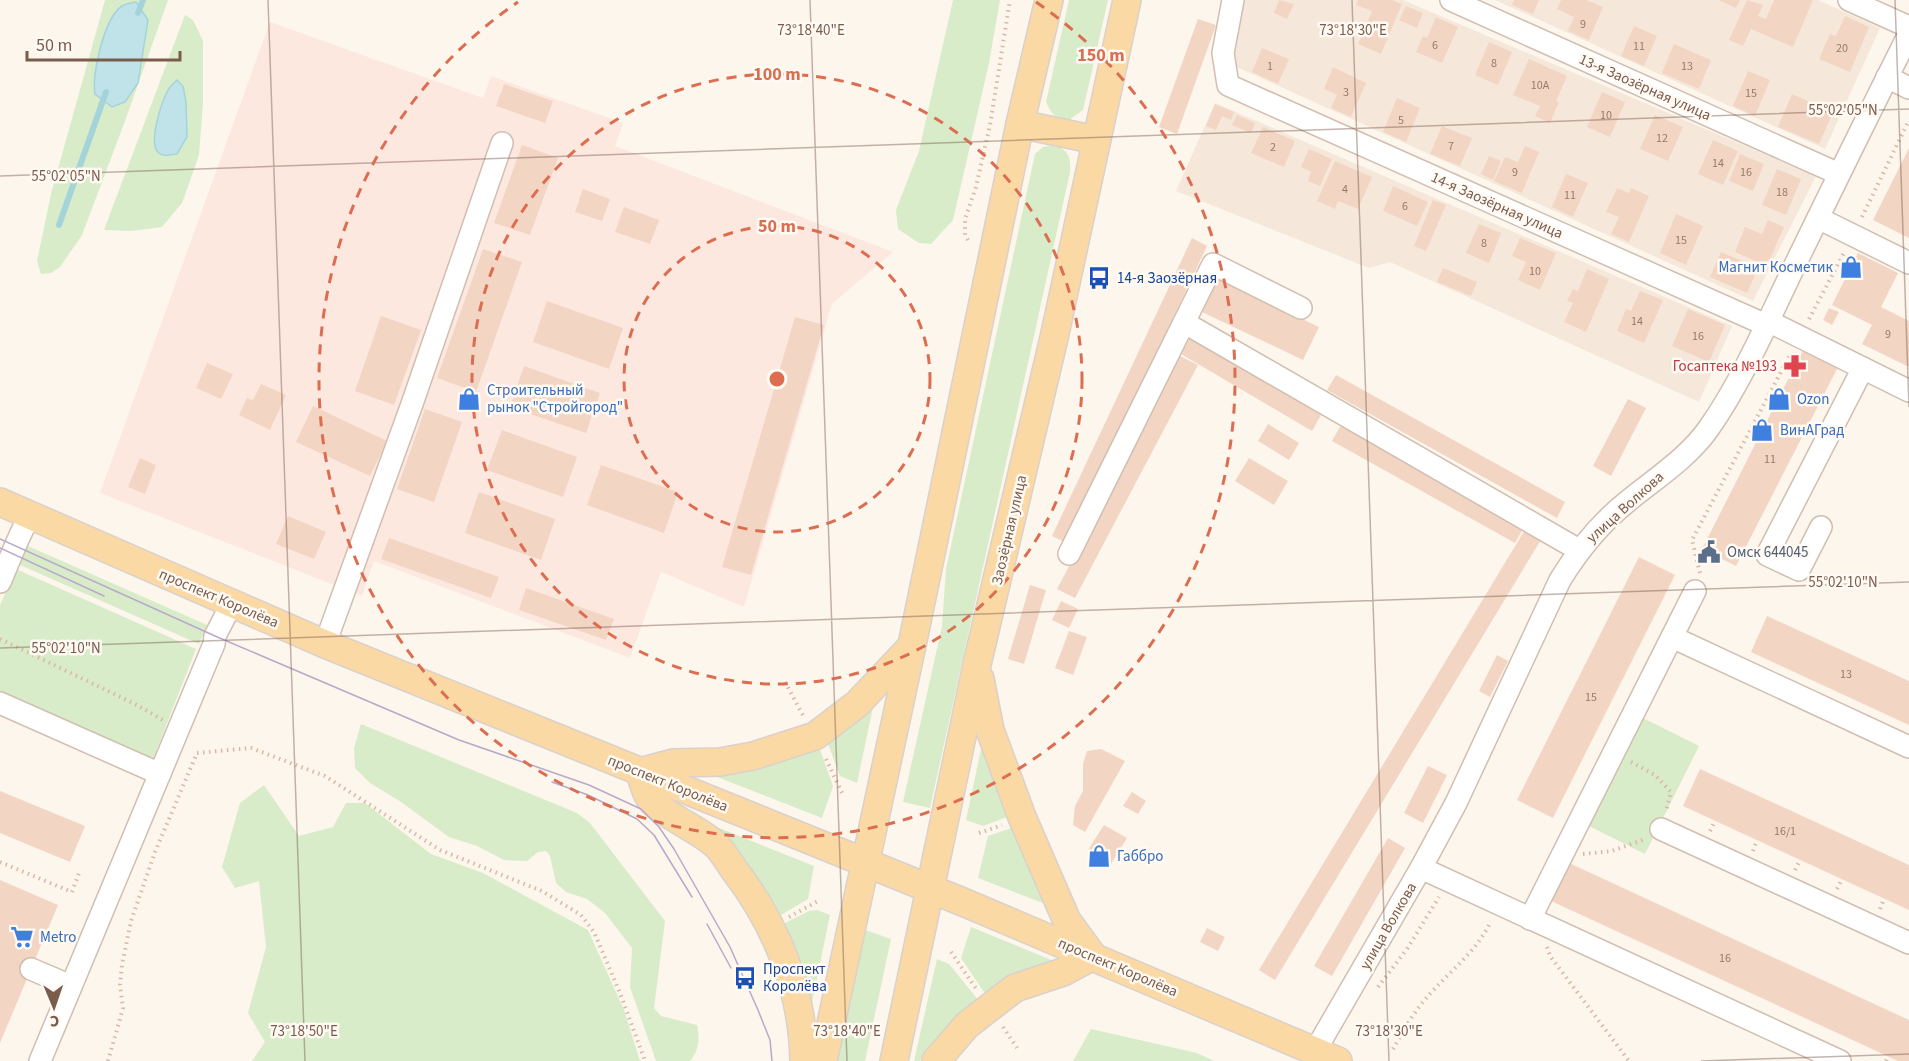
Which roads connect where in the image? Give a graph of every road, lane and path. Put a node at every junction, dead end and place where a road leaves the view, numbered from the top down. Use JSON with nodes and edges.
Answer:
{"nodes":[{"id":1,"x":1011,"y":0,"type":"edge"},
{"id":2,"x":1049,"y":0,"type":"edge"},
{"id":3,"x":1127,"y":0,"type":"edge"},
{"id":4,"x":1233,"y":0,"type":"edge"},
{"id":5,"x":1451,"y":0,"type":"edge"},
{"id":6,"x":1849,"y":0,"type":"edge"},
{"id":7,"x":1909,"y":27,"type":"edge"},
{"id":8,"x":1909,"y":34,"type":"edge"},
{"id":9,"x":1887,"y":77,"type":"junction"},
{"id":10,"x":1909,"y":88,"type":"edge"},
{"id":11,"x":1020,"y":124,"type":"junction"},
{"id":12,"x":1096,"y":140,"type":"junction"},
{"id":13,"x":502,"y":143,"type":"dead end"},
{"id":14,"x":1839,"y":174,"type":"junction"},
{"id":15,"x":1818,"y":218,"type":"junction"},
{"id":16,"x":968,"y":240,"type":"dead end"},
{"id":17,"x":1909,"y":263,"type":"edge"},
{"id":18,"x":1301,"y":308,"type":"dead end"},
{"id":19,"x":1185,"y":323,"type":"junction"},
{"id":20,"x":1767,"y":323,"type":"junction"},
{"id":21,"x":1863,"y":368,"type":"junction"},
{"id":22,"x":1909,"y":391,"type":"edge"},
{"id":23,"x":0,"y":502,"type":"edge"},
{"id":24,"x":30,"y":515,"type":"junction"},
{"id":25,"x":1821,"y":528,"type":"dead end"},
{"id":26,"x":1579,"y":550,"type":"junction"},
{"id":27,"x":1069,"y":554,"type":"dead end"},
{"id":28,"x":0,"y":582,"type":"edge"},
{"id":29,"x":1695,"y":591,"type":"dead end"},
{"id":30,"x":232,"y":603,"type":"junction"},
{"id":31,"x":1672,"y":637,"type":"junction"},
{"id":32,"x":0,"y":639,"type":"edge"},
{"id":33,"x":326,"y":644,"type":"junction"},
{"id":34,"x":912,"y":645,"type":"junction"},
{"id":35,"x":978,"y":660,"type":"junction"},
{"id":36,"x":785,"y":682,"type":"dead end"},
{"id":37,"x":0,"y":703,"type":"edge"},
{"id":38,"x":805,"y":718,"type":"dead end"},
{"id":39,"x":179,"y":730,"type":"junction"},
{"id":40,"x":1909,"y":747,"type":"edge"},
{"id":41,"x":198,"y":753,"type":"junction"},
{"id":42,"x":1612,"y":756,"type":"junction"},
{"id":43,"x":826,"y":759,"type":"dead end"},
{"id":44,"x":640,"y":772,"type":"junction"},
{"id":45,"x":160,"y":774,"type":"junction"},
{"id":46,"x":842,"y":793,"type":"dead end"},
{"id":47,"x":1002,"y":824,"type":"dead end"},
{"id":48,"x":1661,"y":829,"type":"junction"},
{"id":49,"x":979,"y":833,"type":"dead end"},
{"id":50,"x":1562,"y":856,"type":"junction"},
{"id":51,"x":0,"y":862,"type":"edge"},
{"id":52,"x":865,"y":863,"type":"junction"},
{"id":53,"x":1421,"y":868,"type":"junction"},
{"id":54,"x":80,"y":873,"type":"dead end"},
{"id":55,"x":1447,"y":880,"type":"junction"},
{"id":56,"x":930,"y":889,"type":"junction"},
{"id":57,"x":820,"y":900,"type":"dead end"},
{"id":58,"x":1499,"y":904,"type":"junction"},
{"id":59,"x":789,"y":917,"type":"dead end"},
{"id":60,"x":1536,"y":921,"type":"junction"},
{"id":61,"x":1909,"y":943,"type":"edge"},
{"id":62,"x":951,"y":952,"type":"dead end"},
{"id":63,"x":1093,"y":956,"type":"junction"},
{"id":64,"x":31,"y":969,"type":"dead end"},
{"id":65,"x":72,"y":986,"type":"junction"},
{"id":66,"x":978,"y":991,"type":"dead end"},
{"id":67,"x":1372,"y":995,"type":"dead end"},
{"id":68,"x":1003,"y":1027,"type":"dead end"},
{"id":69,"x":1017,"y":1047,"type":"dead end"},
{"id":70,"x":1393,"y":1049,"type":"dead end"},
{"id":71,"x":1326,"y":1056,"type":"edge"},
{"id":72,"x":40,"y":1061,"type":"edge"},
{"id":73,"x":108,"y":1061,"type":"edge"},
{"id":74,"x":645,"y":1061,"type":"edge"},
{"id":75,"x":804,"y":1061,"type":"edge"},
{"id":76,"x":823,"y":1061,"type":"edge"},
{"id":77,"x":894,"y":1061,"type":"edge"},
{"id":78,"x":936,"y":1061,"type":"edge"},
{"id":79,"x":1629,"y":1061,"type":"edge"},
{"id":80,"x":1839,"y":1061,"type":"edge"}],
"edges":[{"from":1,"to":16,"type":"path"},
{"from":2,"to":11,"type":"main road"},
{"from":3,"to":12,"type":"main road","name":"Заозёрная улица"},
{"from":4,"to":20,"type":"street","name":"14-я Заозёрная улица"},
{"from":5,"to":14,"type":"street","name":"13-я Заозёрная улица"},
{"from":6,"to":7,"type":"street"},
{"from":8,"to":9,"type":"street","name":"улица Волкова"},
{"from":9,"to":10,"type":"street"},
{"from":9,"to":14,"type":"street","name":"улица Волкова"},
{"from":11,"to":12,"type":"main road"},
{"from":11,"to":34,"type":"main road"},
{"from":12,"to":35,"type":"main road","name":"Заозёрная улица"},
{"from":13,"to":33,"type":"street"},
{"from":14,"to":15,"type":"street","name":"улица Волкова"},
{"from":15,"to":17,"type":"street"},
{"from":15,"to":20,"type":"street","name":"улица Волкова"},
{"from":18,"to":19,"type":"street"},
{"from":19,"to":26,"type":"street"},
{"from":19,"to":27,"type":"street"},
{"from":20,"to":21,"type":"street","name":"14-я Заозёрная улица"},
{"from":20,"to":26,"type":"street","name":"улица Волкова"},
{"from":21,"to":22,"type":"street","name":"14-я Заозёрная улица"},
{"from":21,"to":25,"type":"street"},
{"from":23,"to":24,"type":"main road","name":"проспект Королёва"},
{"from":24,"to":28,"type":"street"},
{"from":24,"to":30,"type":"main road","name":"проспект Королёва"},
{"from":26,"to":53,"type":"street","name":"улица Волкова"},
{"from":29,"to":31,"type":"street"},
{"from":30,"to":33,"type":"main road","name":"проспект Королёва"},
{"from":30,"to":39,"type":"street"},
{"from":31,"to":40,"type":"street"},
{"from":31,"to":42,"type":"street"},
{"from":32,"to":39,"type":"path"},
{"from":33,"to":44,"type":"main road","name":"проспект Королёва"},
{"from":34,"to":44,"type":"main road"},
{"from":34,"to":52,"type":"main road"},
{"from":35,"to":56,"type":"main road","name":"Заозёрная улица"},
{"from":35,"to":63,"type":"main road"},
{"from":36,"to":38,"type":"path"},
{"from":37,"to":45,"type":"street"},
{"from":39,"to":41,"type":"path"},
{"from":39,"to":45,"type":"street"},
{"from":41,"to":73,"type":"path"},
{"from":41,"to":74,"type":"path"},
{"from":42,"to":48,"type":"path"},
{"from":42,"to":50,"type":"street"},
{"from":43,"to":46,"type":"path"},
{"from":44,"to":52,"type":"main road","name":"проспект Королёва"},
{"from":44,"to":75,"type":"main road"},
{"from":45,"to":65,"type":"street"},
{"from":47,"to":49,"type":"path"},
{"from":48,"to":50,"type":"path"},
{"from":48,"to":61,"type":"street"},
{"from":50,"to":60,"type":"street"},
{"from":51,"to":54,"type":"path"},
{"from":52,"to":56,"type":"main road","name":"проспект Королёва"},
{"from":52,"to":76,"type":"main road"},
{"from":53,"to":55,"type":"street"},
{"from":53,"to":71,"type":"street","name":"улица Волкова"},
{"from":55,"to":58,"type":"street"},
{"from":55,"to":67,"type":"path"},
{"from":56,"to":63,"type":"main road","name":"проспект Королёва"},
{"from":56,"to":77,"type":"main road","name":"Заозёрная улица"},
{"from":57,"to":59,"type":"path"},
{"from":58,"to":60,"type":"street"},
{"from":58,"to":70,"type":"path"},
{"from":60,"to":79,"type":"path"},
{"from":60,"to":80,"type":"street"},
{"from":62,"to":66,"type":"path"},
{"from":63,"to":71,"type":"main road","name":"проспект Королёва"},
{"from":63,"to":78,"type":"main road"},
{"from":64,"to":65,"type":"street"},
{"from":65,"to":72,"type":"street"},
{"from":68,"to":69,"type":"path"}]}
